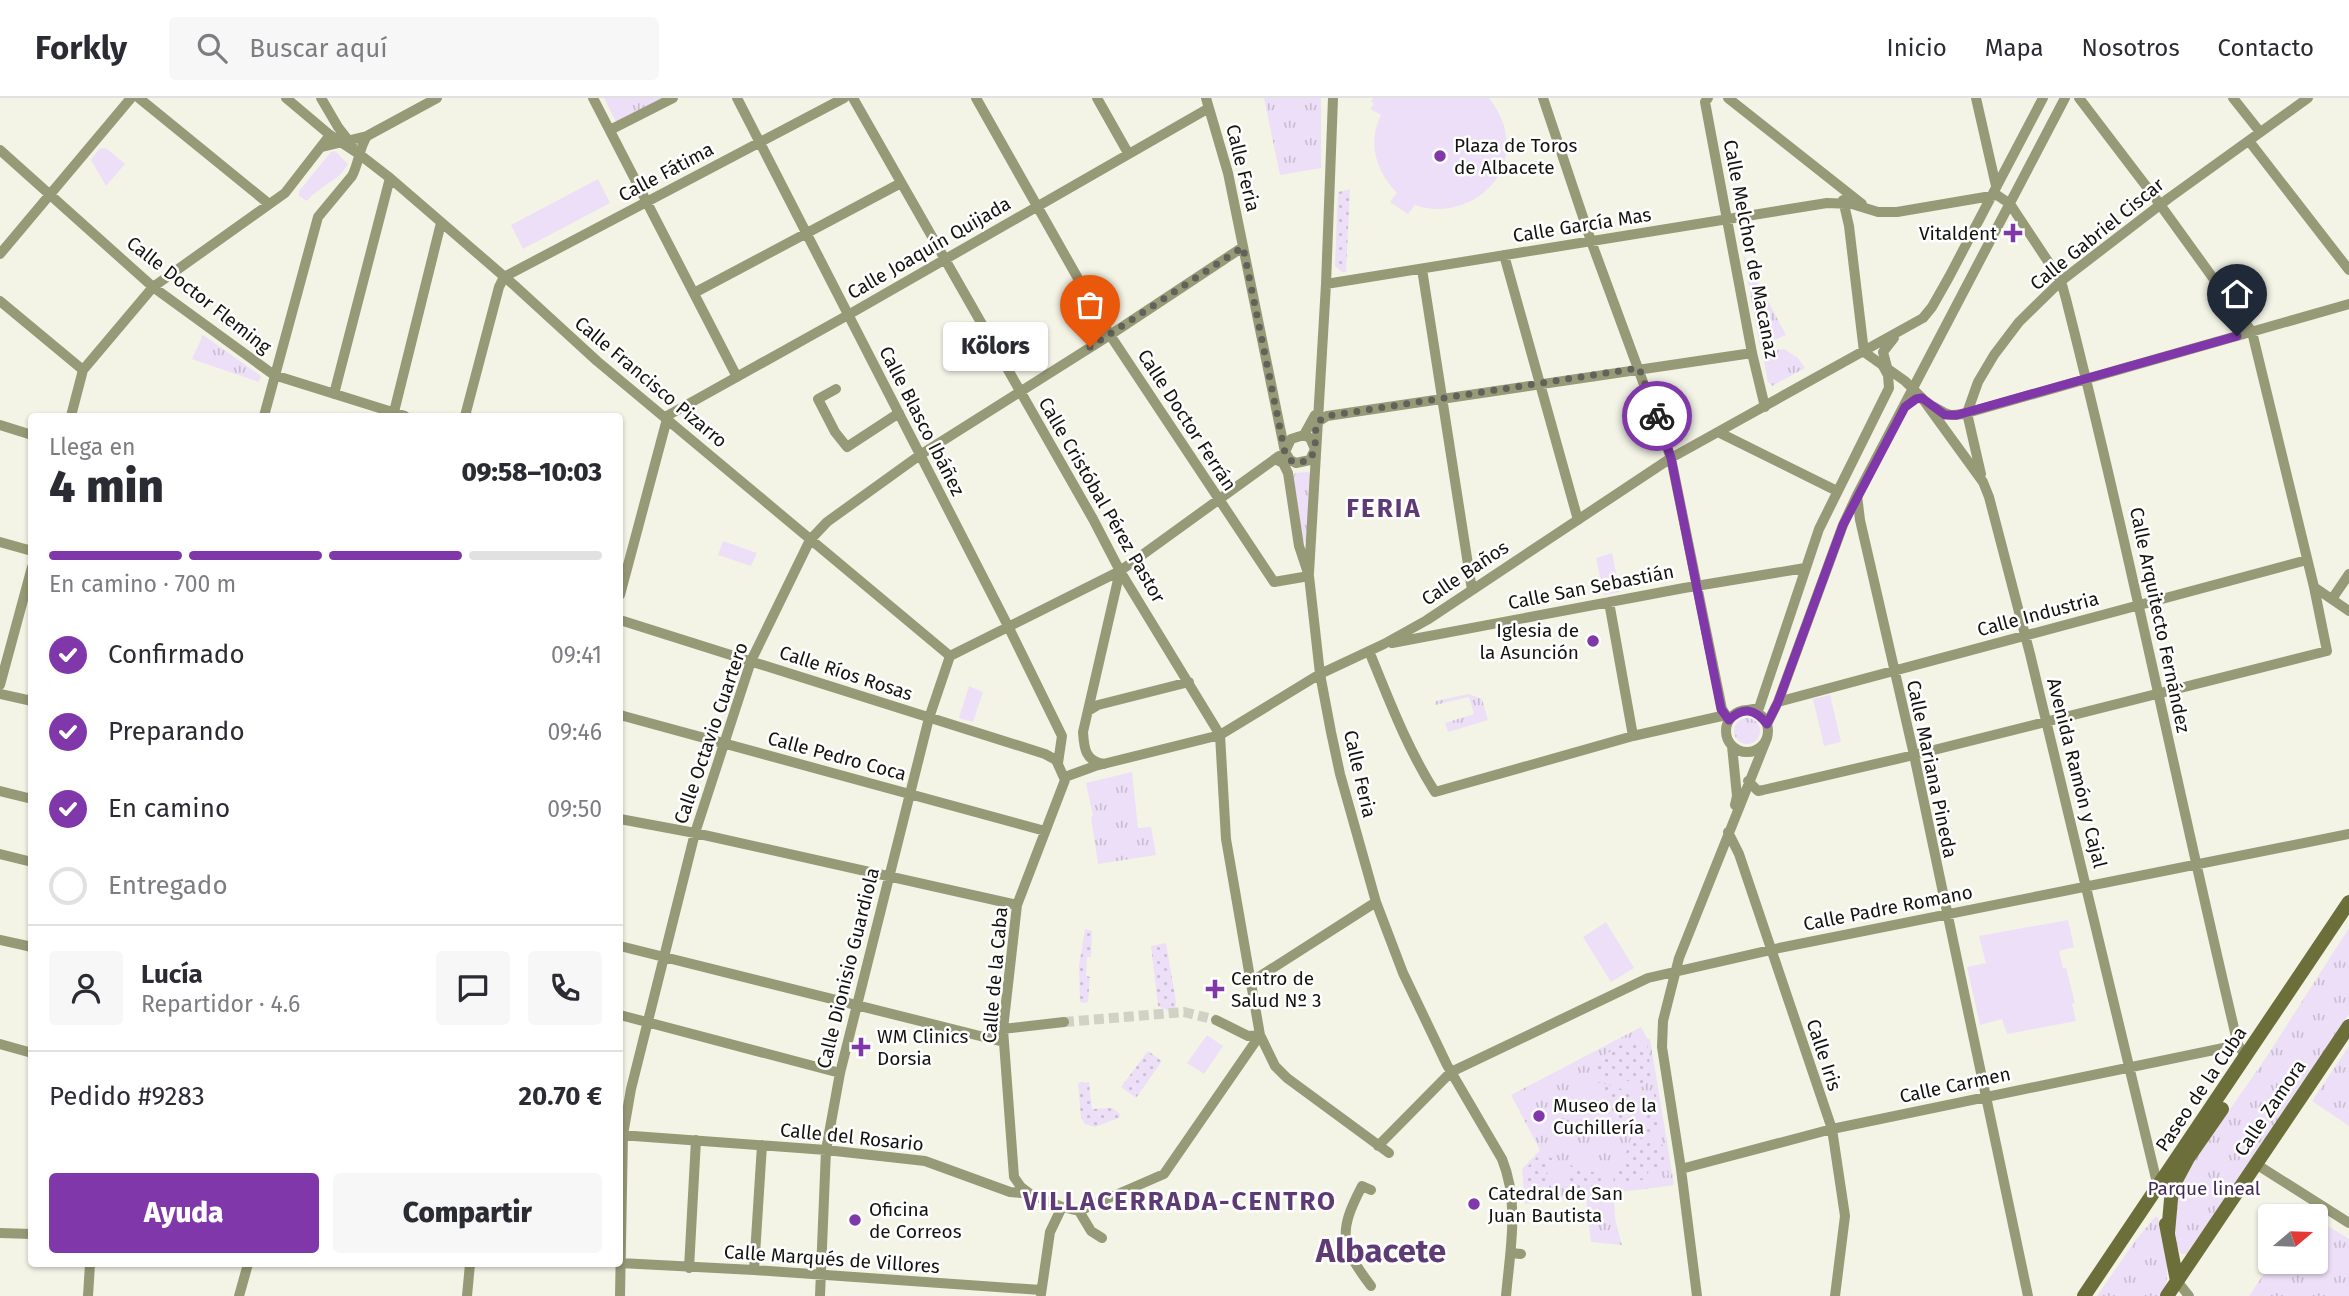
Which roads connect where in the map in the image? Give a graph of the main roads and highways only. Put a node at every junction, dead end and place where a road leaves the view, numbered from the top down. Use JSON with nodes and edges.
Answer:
{"nodes":[{"id":1,"x":2349,"y":902,"type":"edge"},
{"id":2,"x":2349,"y":1026,"type":"edge"},
{"id":3,"x":2242,"y":1051,"type":"junction"},
{"id":4,"x":2158,"y":1187,"type":"junction"},
{"id":5,"x":2168,"y":1233,"type":"junction"},
{"id":6,"x":2177,"y":1281,"type":"junction"},
{"id":7,"x":2084,"y":1296,"type":"edge"},
{"id":8,"x":2167,"y":1296,"type":"edge"}],
"edges":[{"from":1,"to":3,"type":"main road","name":"Paseo de la Cuba"},
{"from":2,"to":6,"type":"main road","name":"Calle Zamora"},
{"from":3,"to":4,"type":"main road","name":"Paseo de la Cuba"},
{"from":3,"to":5,"type":"main road"},
{"from":4,"to":5,"type":"main road"},
{"from":4,"to":7,"type":"main road","name":"Paseo de la Cuba"},
{"from":5,"to":6,"type":"main road"},
{"from":6,"to":8,"type":"main road","name":"Calle Zamora"}]}
